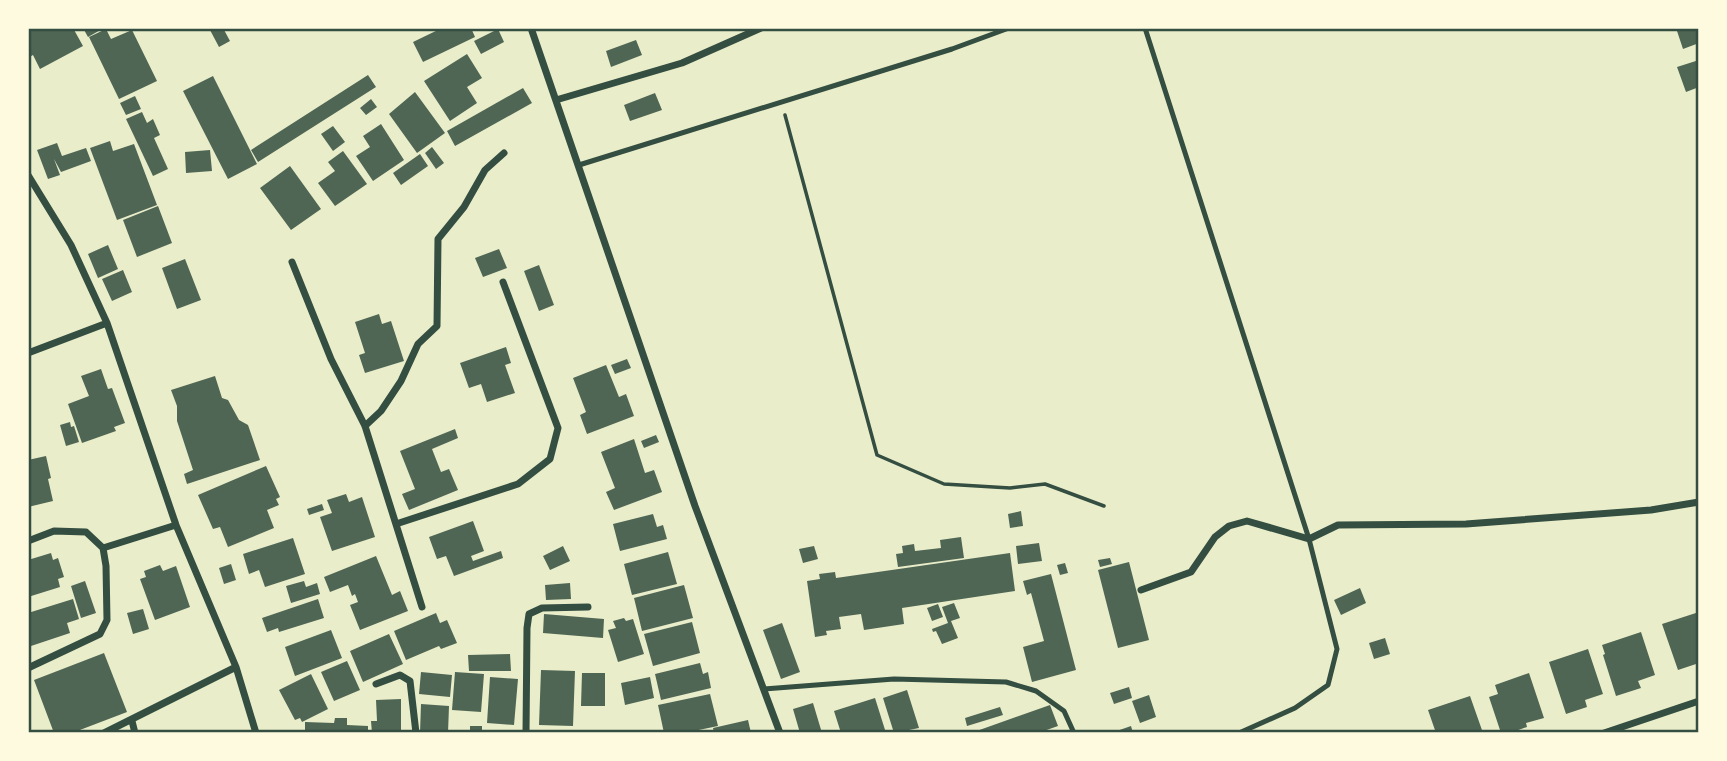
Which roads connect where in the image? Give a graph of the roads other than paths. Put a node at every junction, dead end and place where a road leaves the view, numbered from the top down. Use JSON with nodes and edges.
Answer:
{"nodes":[{"id":1,"x":531,"y":28,"type":"edge"},
{"id":2,"x":761,"y":28,"type":"edge"},
{"id":3,"x":1009,"y":28,"type":"edge"},
{"id":4,"x":1145,"y":28,"type":"edge"},
{"id":5,"x":556,"y":100,"type":"junction"},
{"id":6,"x":503,"y":153,"type":"dead end"},
{"id":7,"x":579,"y":165,"type":"junction"},
{"id":8,"x":28,"y":175,"type":"edge"},
{"id":9,"x":292,"y":262,"type":"dead end"},
{"id":10,"x":503,"y":282,"type":"dead end"},
{"id":11,"x":107,"y":323,"type":"junction"},
{"id":12,"x":28,"y":354,"type":"edge"},
{"id":13,"x":365,"y":426,"type":"junction"},
{"id":14,"x":1699,"y":502,"type":"edge"},
{"id":15,"x":396,"y":524,"type":"junction"},
{"id":16,"x":176,"y":525,"type":"junction"},
{"id":17,"x":1308,"y":539,"type":"junction"},
{"id":18,"x":28,"y":541,"type":"edge"},
{"id":19,"x":103,"y":548,"type":"junction"},
{"id":20,"x":1141,"y":590,"type":"dead end"},
{"id":21,"x":422,"y":607,"type":"dead end"},
{"id":22,"x":589,"y":607,"type":"dead end"},
{"id":23,"x":236,"y":667,"type":"junction"},
{"id":24,"x":28,"y":668,"type":"edge"},
{"id":25,"x":376,"y":684,"type":"dead end"},
{"id":26,"x":764,"y":689,"type":"junction"},
{"id":27,"x":1699,"y":701,"type":"edge"},
{"id":28,"x":132,"y":721,"type":"junction"},
{"id":29,"x":104,"y":733,"type":"edge"},
{"id":30,"x":135,"y":733,"type":"edge"},
{"id":31,"x":256,"y":733,"type":"edge"},
{"id":32,"x":415,"y":733,"type":"edge"},
{"id":33,"x":526,"y":733,"type":"edge"},
{"id":34,"x":780,"y":733,"type":"edge"},
{"id":35,"x":1074,"y":733,"type":"edge"},
{"id":36,"x":1239,"y":733,"type":"edge"},
{"id":37,"x":1604,"y":733,"type":"edge"}],
"edges":[{"from":1,"to":5,"type":"street"},
{"from":2,"to":5,"type":"street"},
{"from":3,"to":7,"type":"lane"},
{"from":4,"to":17,"type":"lane"},
{"from":5,"to":7,"type":"street"},
{"from":6,"to":13,"type":"street"},
{"from":7,"to":26,"type":"street"},
{"from":8,"to":11,"type":"street"},
{"from":9,"to":13,"type":"street"},
{"from":10,"to":15,"type":"street"},
{"from":11,"to":12,"type":"street"},
{"from":11,"to":16,"type":"street"},
{"from":13,"to":15,"type":"street"},
{"from":14,"to":17,"type":"street"},
{"from":15,"to":21,"type":"street"},
{"from":16,"to":19,"type":"street"},
{"from":16,"to":23,"type":"street"},
{"from":17,"to":20,"type":"street"},
{"from":17,"to":36,"type":"lane"},
{"from":18,"to":19,"type":"street"},
{"from":19,"to":24,"type":"street"},
{"from":22,"to":33,"type":"street"},
{"from":23,"to":28,"type":"street"},
{"from":23,"to":31,"type":"street"},
{"from":25,"to":32,"type":"street"},
{"from":26,"to":34,"type":"street"},
{"from":26,"to":35,"type":"lane"},
{"from":27,"to":37,"type":"street"},
{"from":28,"to":29,"type":"street"},
{"from":28,"to":30,"type":"street"}]}
